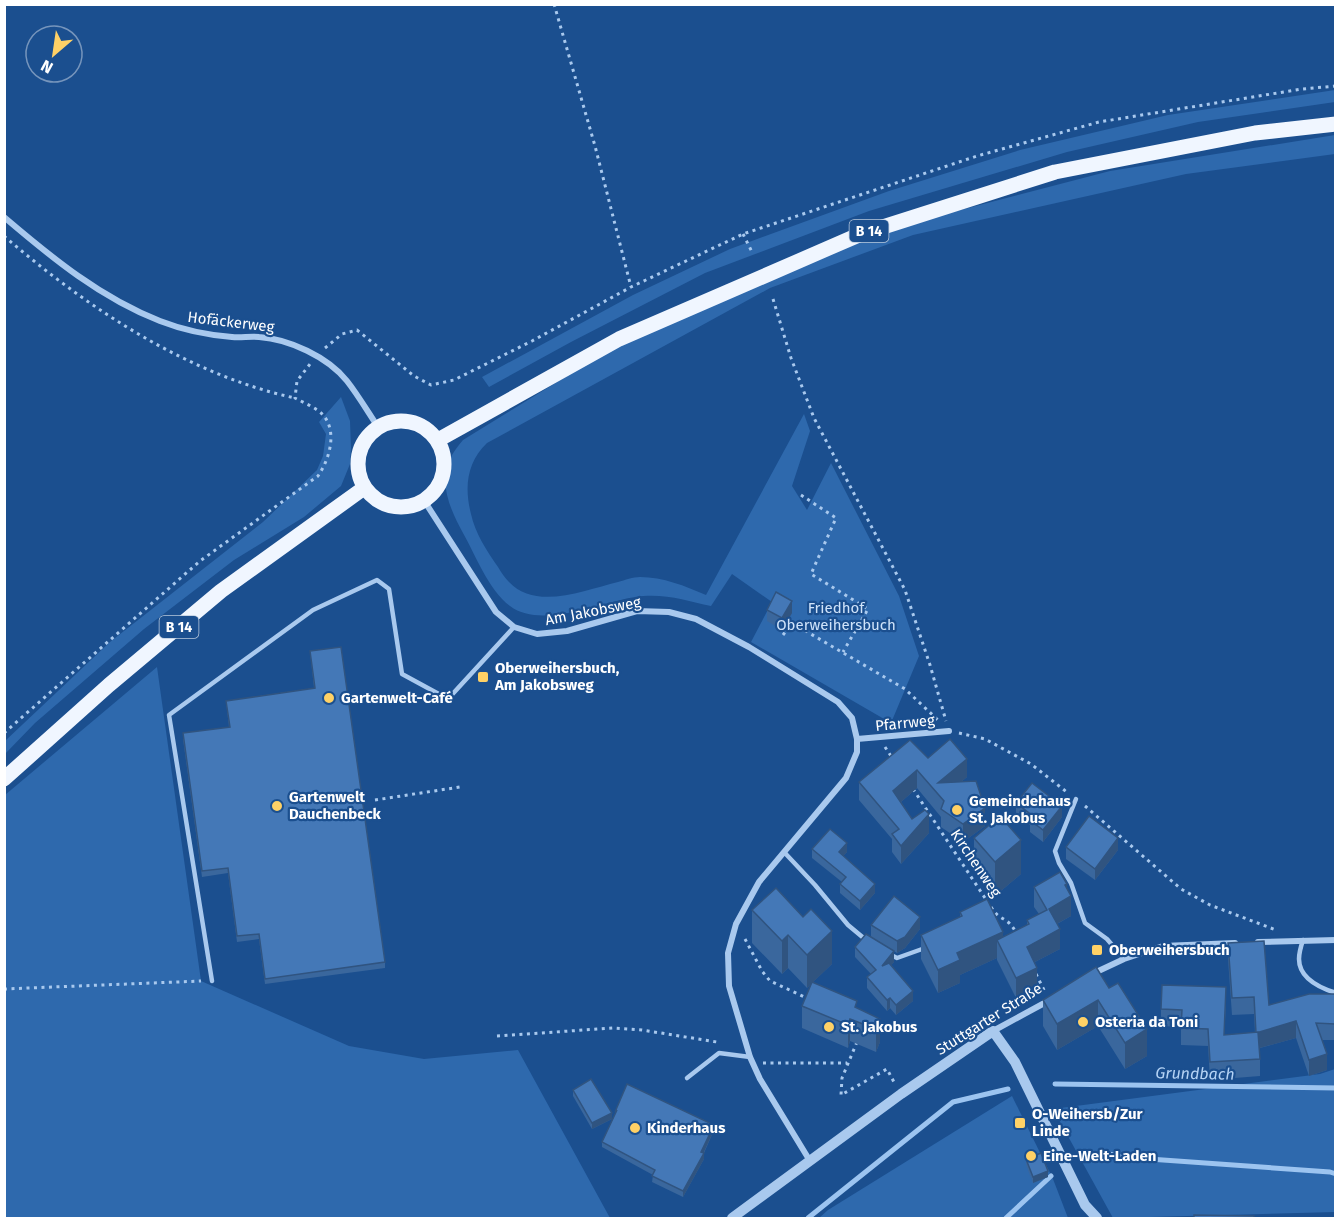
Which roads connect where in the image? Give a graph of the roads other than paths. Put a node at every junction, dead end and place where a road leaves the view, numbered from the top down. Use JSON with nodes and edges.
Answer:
{"nodes":[{"id":1,"x":1335,"y":124,"type":"edge"},
{"id":2,"x":4,"y":217,"type":"edge"},
{"id":3,"x":378,"y":427,"type":"junction"},
{"id":4,"x":438,"y":440,"type":"junction"},
{"id":5,"x":364,"y":488,"type":"junction"},
{"id":6,"x":425,"y":502,"type":"junction"},
{"id":7,"x":514,"y":627,"type":"junction"},
{"id":8,"x":949,"y":731,"type":"road end"},
{"id":9,"x":857,"y":740,"type":"junction"},
{"id":10,"x":4,"y":779,"type":"edge"},
{"id":11,"x":1076,"y":799,"type":"road end"},
{"id":12,"x":784,"y":852,"type":"junction"},
{"id":13,"x":1303,"y":940,"type":"junction"},
{"id":14,"x":1335,"y":940,"type":"edge"},
{"id":15,"x":873,"y":944,"type":"edge"},
{"id":16,"x":927,"y":947,"type":"edge"},
{"id":17,"x":880,"y":949,"type":"edge"},
{"id":18,"x":1124,"y":959,"type":"junction"},
{"id":19,"x":1086,"y":978,"type":"edge"},
{"id":20,"x":212,"y":981,"type":"road end"},
{"id":21,"x":1335,"y":993,"type":"edge"},
{"id":22,"x":1058,"y":994,"type":"edge"},
{"id":23,"x":993,"y":1031,"type":"junction"},
{"id":24,"x":751,"y":1060,"type":"junction"},
{"id":25,"x":687,"y":1078,"type":"dead end"},
{"id":26,"x":810,"y":1161,"type":"junction"},
{"id":27,"x":732,"y":1218,"type":"edge"},
{"id":28,"x":1097,"y":1218,"type":"edge"}],
"edges":[{"from":1,"to":4,"type":"main road","number":"B 14"},
{"from":2,"to":3,"type":"street","name":"Hofäckerweg"},
{"from":3,"to":4,"type":"main road"},
{"from":3,"to":5,"type":"main road"},
{"from":4,"to":6,"type":"main road"},
{"from":5,"to":6,"type":"main road"},
{"from":5,"to":10,"type":"main road","number":"B 14"},
{"from":6,"to":7,"type":"street"},
{"from":7,"to":9,"type":"street","name":"Am Jakobsweg"},
{"from":7,"to":20,"type":"lane"},
{"from":8,"to":9,"type":"street","name":"Pfarrweg"},
{"from":9,"to":12,"type":"street","name":"Pfarrweg"},
{"from":11,"to":18,"type":"lane"},
{"from":12,"to":15,"type":"lane"},
{"from":12,"to":24,"type":"street","name":"Pfarrweg"},
{"from":13,"to":14,"type":"street"},
{"from":13,"to":18,"type":"street"},
{"from":13,"to":21,"type":"lane"},
{"from":16,"to":17,"type":"lane"},
{"from":18,"to":19,"type":"street"},
{"from":22,"to":23,"type":"street","name":"Stuttgarter Straße"},
{"from":23,"to":26,"type":"street","name":"Stuttgarter Straße"},
{"from":23,"to":28,"type":"street"},
{"from":24,"to":25,"type":"lane"},
{"from":24,"to":26,"type":"street","name":"Pfarrweg"},
{"from":26,"to":27,"type":"street","name":"Stuttgarter Straße"}]}
